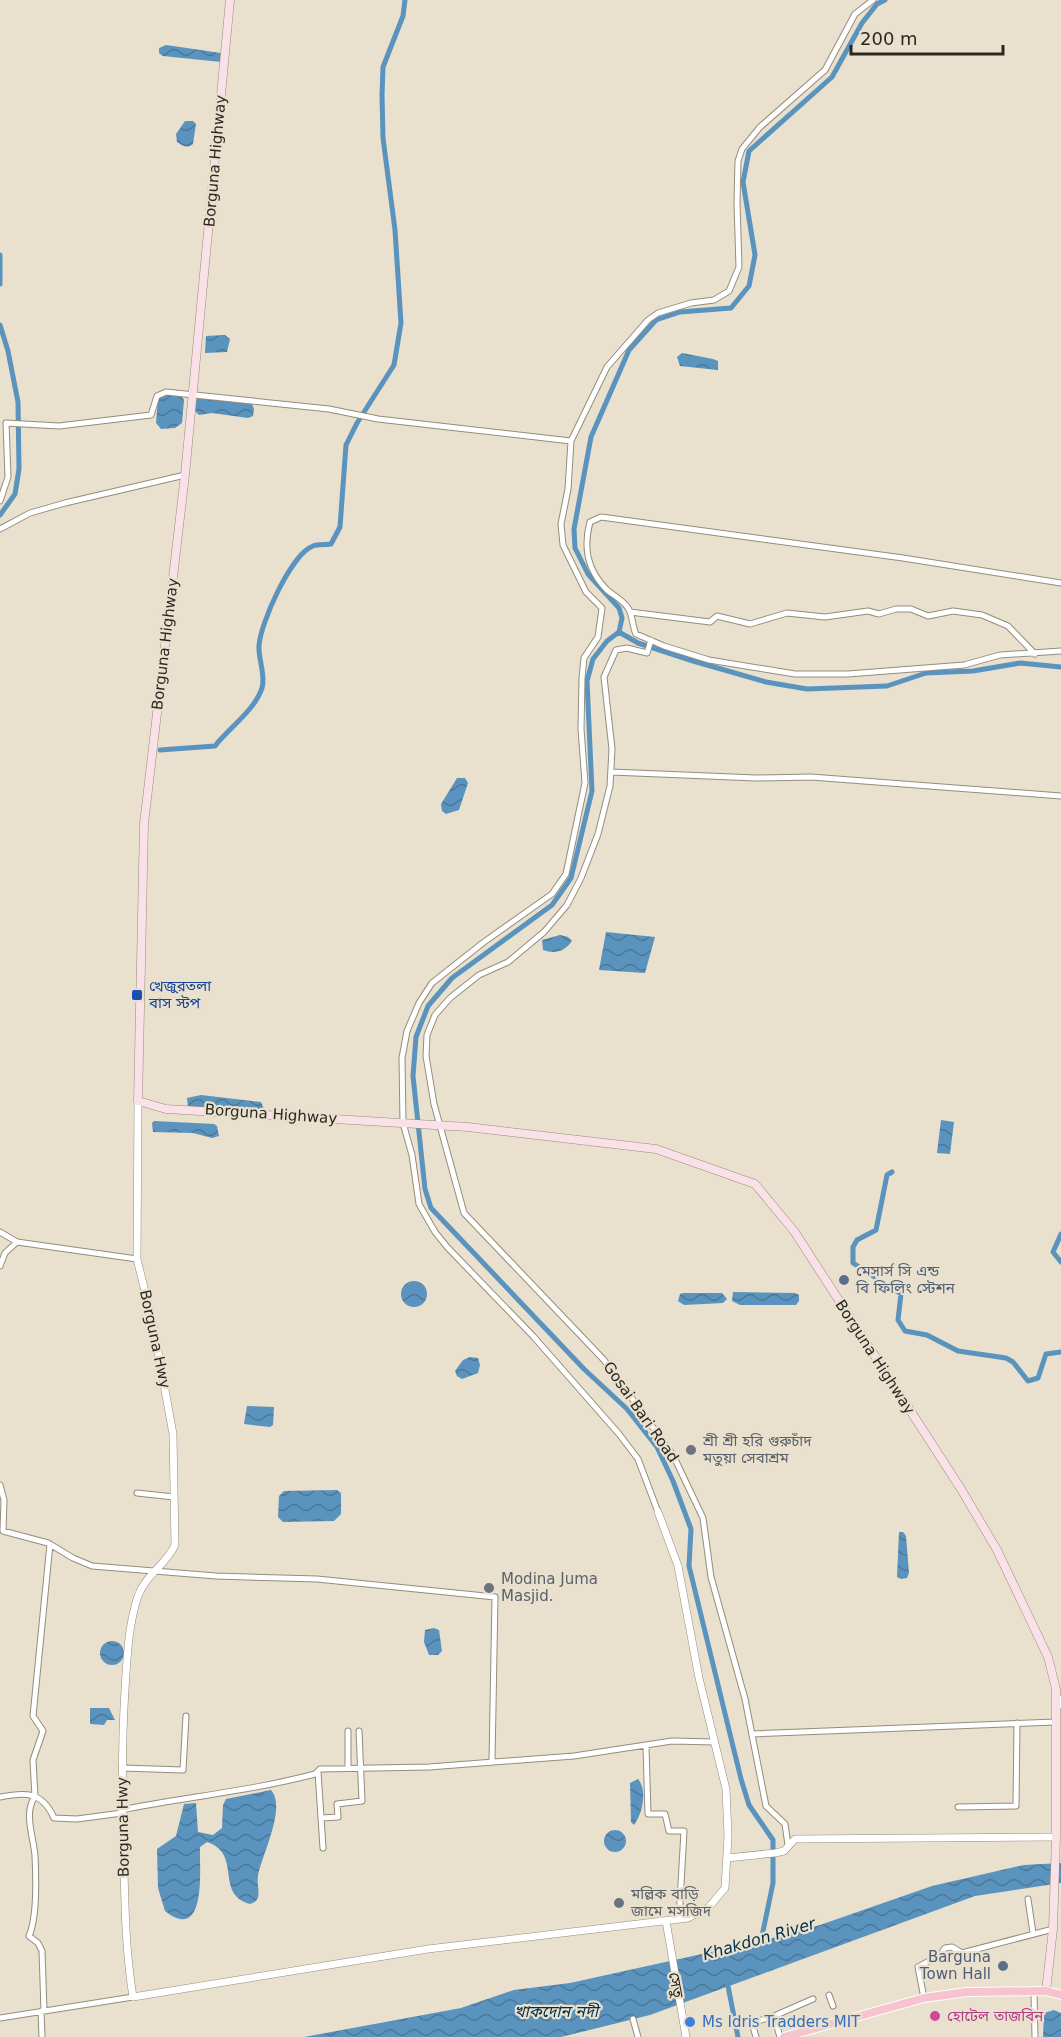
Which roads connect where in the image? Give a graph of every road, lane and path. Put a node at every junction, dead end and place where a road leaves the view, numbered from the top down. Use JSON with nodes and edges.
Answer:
{"nodes":[{"id":1,"x":230,"y":0,"type":"edge"},
{"id":2,"x":873,"y":0,"type":"edge"},
{"id":3,"x":193,"y":394,"type":"junction"},
{"id":4,"x":0,"y":418,"type":"edge"},
{"id":5,"x":6,"y":423,"type":"junction"},
{"id":6,"x":572,"y":441,"type":"junction"},
{"id":7,"x":185,"y":475,"type":"junction"},
{"id":8,"x":0,"y":501,"type":"edge"},
{"id":9,"x":0,"y":529,"type":"edge"},
{"id":10,"x":1061,"y":583,"type":"edge"},
{"id":11,"x":630,"y":612,"type":"junction"},
{"id":12,"x":651,"y":640,"type":"junction"},
{"id":13,"x":1061,"y":651,"type":"edge"},
{"id":14,"x":1035,"y":654,"type":"junction"},
{"id":15,"x":610,"y":772,"type":"junction"},
{"id":16,"x":1061,"y":796,"type":"edge"},
{"id":17,"x":138,"y":1101,"type":"junction"},
{"id":18,"x":403,"y":1123,"type":"junction"},
{"id":19,"x":441,"y":1126,"type":"junction"},
{"id":20,"x":0,"y":1232,"type":"edge"},
{"id":21,"x":17,"y":1242,"type":"junction"},
{"id":22,"x":137,"y":1259,"type":"junction"},
{"id":23,"x":0,"y":1266,"type":"edge"},
{"id":24,"x":0,"y":1485,"type":"edge"},
{"id":25,"x":137,"y":1493,"type":"dead end"},
{"id":26,"x":174,"y":1497,"type":"junction"},
{"id":27,"x":658,"y":1512,"type":"joint"},
{"id":28,"x":50,"y":1544,"type":"junction"},
{"id":29,"x":153,"y":1570,"type":"junction"},
{"id":30,"x":1061,"y":1698,"type":"edge"},
{"id":31,"x":1061,"y":1706,"type":"edge"},
{"id":32,"x":186,"y":1716,"type":"dead end"},
{"id":33,"x":1056,"y":1722,"type":"junction"},
{"id":34,"x":1017,"y":1723,"type":"junction"},
{"id":35,"x":348,"y":1731,"type":"dead end"},
{"id":36,"x":359,"y":1731,"type":"dead end"},
{"id":37,"x":752,"y":1734,"type":"junction"},
{"id":38,"x":715,"y":1742,"type":"junction"},
{"id":39,"x":646,"y":1747,"type":"junction"},
{"id":40,"x":492,"y":1761,"type":"junction"},
{"id":41,"x":359,"y":1766,"type":"junction"},
{"id":42,"x":348,"y":1767,"type":"junction"},
{"id":43,"x":122,"y":1768,"type":"junction"},
{"id":44,"x":318,"y":1772,"type":"junction"},
{"id":45,"x":0,"y":1797,"type":"edge"},
{"id":46,"x":35,"y":1797,"type":"junction"},
{"id":47,"x":958,"y":1807,"type":"dead end"},
{"id":48,"x":121,"y":1812,"type":"junction"},
{"id":49,"x":322,"y":1818,"type":"junction"},
{"id":50,"x":1058,"y":1837,"type":"edge"},
{"id":51,"x":788,"y":1845,"type":"junction"},
{"id":52,"x":323,"y":1848,"type":"dead end"},
{"id":53,"x":728,"y":1858,"type":"junction"},
{"id":54,"x":1028,"y":1899,"type":"dead end"},
{"id":55,"x":679,"y":1919,"type":"junction"},
{"id":56,"x":666,"y":1921,"type":"junction"},
{"id":57,"x":1057,"y":1929,"type":"edge"},
{"id":58,"x":1033,"y":1933,"type":"junction"},
{"id":59,"x":1046,"y":1991,"type":"junction"},
{"id":60,"x":1034,"y":1993,"type":"junction"},
{"id":61,"x":829,"y":1995,"type":"dead end"},
{"id":62,"x":1061,"y":1995,"type":"edge"},
{"id":63,"x":133,"y":1997,"type":"junction"},
{"id":64,"x":924,"y":1998,"type":"junction"},
{"id":65,"x":813,"y":1999,"type":"dead end"},
{"id":66,"x":832,"y":2006,"type":"dead end"},
{"id":67,"x":43,"y":2011,"type":"junction"},
{"id":68,"x":774,"y":2016,"type":"junction"},
{"id":69,"x":0,"y":2018,"type":"edge"},
{"id":70,"x":633,"y":2019,"type":"dead end"},
{"id":71,"x":42,"y":2037,"type":"edge"},
{"id":72,"x":638,"y":2037,"type":"edge"},
{"id":73,"x":686,"y":2037,"type":"edge"},
{"id":74,"x":756,"y":2037,"type":"edge"},
{"id":75,"x":782,"y":2037,"type":"edge"},
{"id":76,"x":1035,"y":2037,"type":"edge"}],
"edges":[{"from":1,"to":3,"type":"main road","name":"Borguna Highway"},
{"from":2,"to":6,"type":"street"},
{"from":3,"to":5,"type":"street"},
{"from":3,"to":6,"type":"street"},
{"from":3,"to":7,"type":"main road","name":"Borguna Highway"},
{"from":4,"to":5,"type":"street"},
{"from":5,"to":8,"type":"street"},
{"from":6,"to":18,"type":"street"},
{"from":7,"to":9,"type":"street"},
{"from":7,"to":17,"type":"main road","name":"Borguna Highway"},
{"from":10,"to":11,"type":"street"},
{"from":11,"to":12,"type":"street"},
{"from":11,"to":14,"type":"street"},
{"from":12,"to":14,"type":"street"},
{"from":12,"to":15,"type":"street","name":"Gosai Bari Road"},
{"from":13,"to":14,"type":"street"},
{"from":15,"to":16,"type":"street"},
{"from":15,"to":19,"type":"street","name":"Gosai Bari Road"},
{"from":17,"to":18,"type":"main road","name":"Borguna Highway"},
{"from":17,"to":22,"type":"street","name":"Borguna Hwy"},
{"from":18,"to":19,"type":"main road","name":"Borguna Highway"},
{"from":18,"to":27,"type":"street"},
{"from":19,"to":33,"type":"main road","name":"Borguna Highway"},
{"from":19,"to":37,"type":"street","name":"Gosai Bari Road"},
{"from":20,"to":21,"type":"street"},
{"from":21,"to":22,"type":"street"},
{"from":21,"to":23,"type":"street"},
{"from":22,"to":26,"type":"street","name":"Borguna Hwy"},
{"from":24,"to":28,"type":"street"},
{"from":25,"to":26,"type":"street"},
{"from":26,"to":29,"type":"street","name":"Borguna Hwy"},
{"from":27,"to":38,"type":"street"},
{"from":28,"to":29,"type":"street"},
{"from":28,"to":46,"type":"street"},
{"from":29,"to":40,"type":"street"},
{"from":29,"to":43,"type":"street","name":"Borguna Hwy"},
{"from":30,"to":31,"type":"street"},
{"from":32,"to":43,"type":"street"},
{"from":33,"to":34,"type":"street"},
{"from":33,"to":50,"type":"main road","name":"Borguna Highway"},
{"from":34,"to":37,"type":"street"},
{"from":34,"to":47,"type":"street"},
{"from":35,"to":42,"type":"street"},
{"from":36,"to":41,"type":"street"},
{"from":37,"to":51,"type":"street","name":"Gosai Bari Road"},
{"from":38,"to":39,"type":"street"},
{"from":38,"to":53,"type":"street"},
{"from":39,"to":40,"type":"street"},
{"from":39,"to":55,"type":"street"},
{"from":40,"to":41,"type":"street"},
{"from":41,"to":42,"type":"street"},
{"from":41,"to":49,"type":"street"},
{"from":42,"to":44,"type":"street"},
{"from":43,"to":48,"type":"street","name":"Borguna Hwy"},
{"from":44,"to":48,"type":"street"},
{"from":44,"to":49,"type":"street"},
{"from":45,"to":46,"type":"street"},
{"from":46,"to":48,"type":"street"},
{"from":46,"to":67,"type":"street"},
{"from":48,"to":63,"type":"street","name":"Borguna Hwy"},
{"from":49,"to":52,"type":"street"},
{"from":50,"to":51,"type":"street"},
{"from":50,"to":57,"type":"main road","name":"Borguna Highway"},
{"from":51,"to":53,"type":"street"},
{"from":53,"to":55,"type":"street"},
{"from":54,"to":58,"type":"street"},
{"from":55,"to":56,"type":"street"},
{"from":56,"to":63,"type":"street"},
{"from":56,"to":73,"type":"street","name":"সেতু"},
{"from":57,"to":58,"type":"street"},
{"from":57,"to":59,"type":"main road","name":"Borguna Highway"},
{"from":58,"to":64,"type":"street"},
{"from":59,"to":60,"type":"main road"},
{"from":59,"to":62,"type":"main road"},
{"from":60,"to":64,"type":"main road"},
{"from":60,"to":76,"type":"street"},
{"from":61,"to":66,"type":"street"},
{"from":63,"to":67,"type":"street"},
{"from":64,"to":75,"type":"main road"},
{"from":65,"to":68,"type":"street"},
{"from":67,"to":69,"type":"street"},
{"from":67,"to":71,"type":"street"},
{"from":68,"to":74,"type":"street"},
{"from":68,"to":75,"type":"street"},
{"from":70,"to":72,"type":"street"}]}
